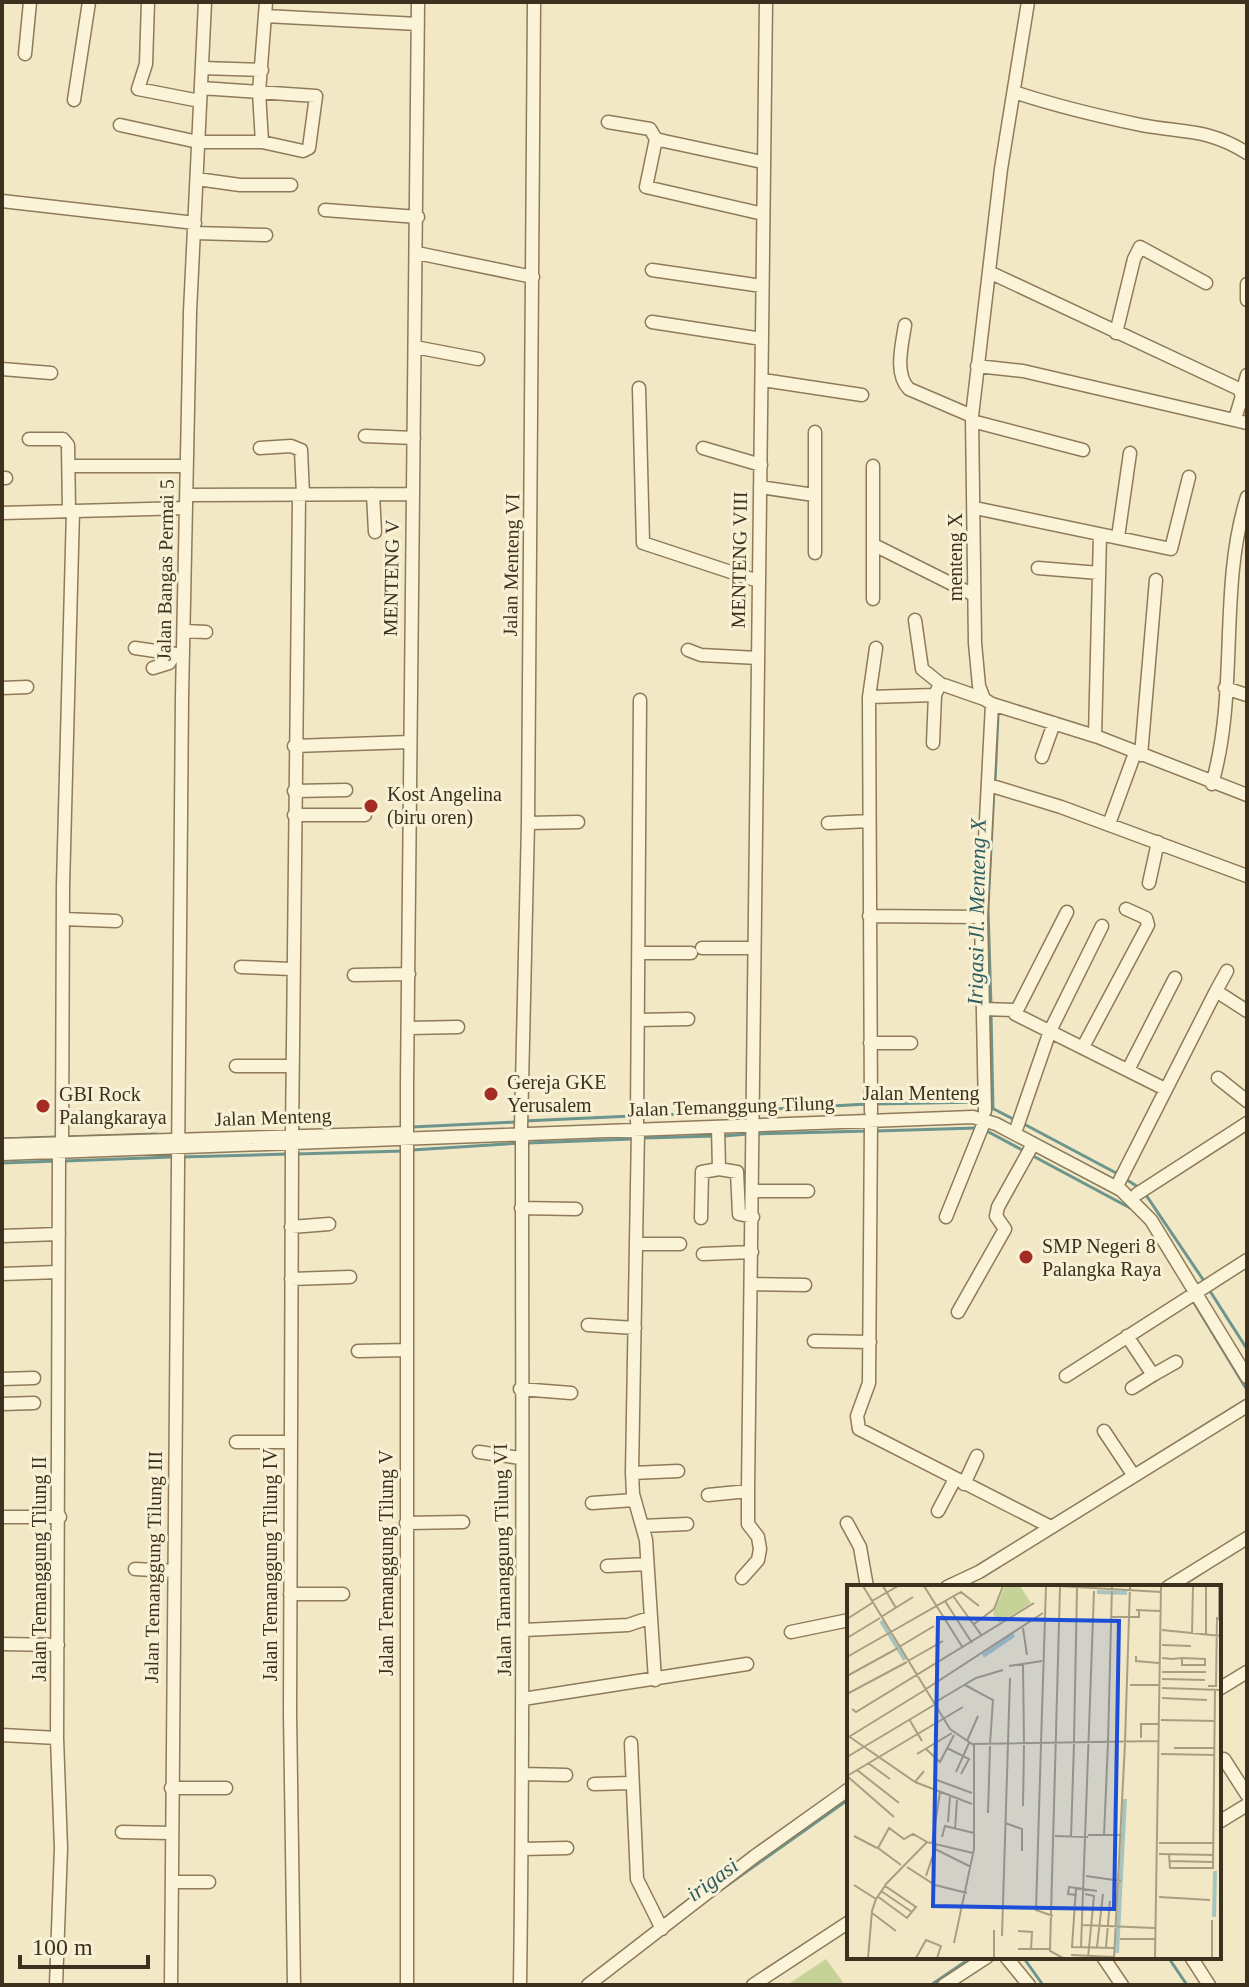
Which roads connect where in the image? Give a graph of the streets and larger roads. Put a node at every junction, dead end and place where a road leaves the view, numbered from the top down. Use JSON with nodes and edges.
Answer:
{"nodes":[{"id":1,"x":30,"y":2,"type":"edge"},
{"id":2,"x":89,"y":2,"type":"edge"},
{"id":3,"x":148,"y":2,"type":"edge"},
{"id":4,"x":205,"y":2,"type":"edge"},
{"id":5,"x":266,"y":2,"type":"edge"},
{"id":6,"x":418,"y":2,"type":"edge"},
{"id":7,"x":534,"y":2,"type":"edge"},
{"id":8,"x":766,"y":2,"type":"edge"},
{"id":9,"x":1028,"y":2,"type":"edge"},
{"id":10,"x":265,"y":16,"type":"junction"},
{"id":11,"x":418,"y":24,"type":"junction"},
{"id":12,"x":25,"y":54,"type":"dead end"},
{"id":13,"x":202,"y":68,"type":"junction"},
{"id":14,"x":262,"y":70,"type":"junction"},
{"id":15,"x":259,"y":92,"type":"junction"},
{"id":16,"x":1014,"y":92,"type":"junction"},
{"id":17,"x":201,"y":94,"type":"junction"},
{"id":18,"x":74,"y":100,"type":"dead end"},
{"id":19,"x":608,"y":122,"type":"dead end"},
{"id":20,"x":120,"y":125,"type":"dead end"},
{"id":21,"x":656,"y":139,"type":"junction"},
{"id":22,"x":198,"y":142,"type":"junction"},
{"id":23,"x":262,"y":142,"type":"junction"},
{"id":24,"x":1247,"y":153,"type":"edge"},
{"id":25,"x":762,"y":162,"type":"junction"},
{"id":26,"x":197,"y":179,"type":"junction"},
{"id":27,"x":291,"y":185,"type":"dead end"},
{"id":28,"x":2,"y":201,"type":"edge"},
{"id":29,"x":325,"y":210,"type":"dead end"},
{"id":30,"x":763,"y":214,"type":"junction"},
{"id":31,"x":418,"y":217,"type":"junction"},
{"id":32,"x":195,"y":228,"type":"junction"},
{"id":33,"x":266,"y":235,"type":"dead end"},
{"id":34,"x":417,"y":253,"type":"junction"},
{"id":35,"x":652,"y":270,"type":"dead end"},
{"id":36,"x":989,"y":272,"type":"junction"},
{"id":37,"x":533,"y":277,"type":"junction"},
{"id":38,"x":1206,"y":283,"type":"dead end"},
{"id":39,"x":1247,"y":284,"type":"edge"},
{"id":40,"x":762,"y":286,"type":"junction"},
{"id":41,"x":1247,"y":300,"type":"edge"},
{"id":42,"x":652,"y":322,"type":"dead end"},
{"id":43,"x":905,"y":325,"type":"dead end"},
{"id":44,"x":1116,"y":333,"type":"junction"},
{"id":45,"x":762,"y":339,"type":"junction"},
{"id":46,"x":415,"y":347,"type":"junction"},
{"id":47,"x":478,"y":359,"type":"dead end"},
{"id":48,"x":977,"y":366,"type":"junction"},
{"id":49,"x":2,"y":369,"type":"edge"},
{"id":50,"x":51,"y":373,"type":"dead end"},
{"id":51,"x":1247,"y":375,"type":"edge"},
{"id":52,"x":763,"y":380,"type":"junction"},
{"id":53,"x":639,"y":388,"type":"dead end"},
{"id":54,"x":1242,"y":393,"type":"junction"},
{"id":55,"x":862,"y":395,"type":"dead end"},
{"id":56,"x":972,"y":418,"type":"junction"},
{"id":57,"x":1241,"y":421,"type":"edge"},
{"id":58,"x":815,"y":432,"type":"dead end"},
{"id":59,"x":365,"y":436,"type":"dead end"},
{"id":60,"x":414,"y":438,"type":"junction"},
{"id":61,"x":29,"y":439,"type":"dead end"},
{"id":62,"x":260,"y":448,"type":"dead end"},
{"id":63,"x":703,"y":448,"type":"dead end"},
{"id":64,"x":1083,"y":450,"type":"dead end"},
{"id":65,"x":1130,"y":453,"type":"dead end"},
{"id":66,"x":761,"y":465,"type":"junction"},
{"id":67,"x":70,"y":466,"type":"junction"},
{"id":68,"x":187,"y":466,"type":"junction"},
{"id":69,"x":873,"y":466,"type":"dead end"},
{"id":70,"x":1189,"y":477,"type":"dead end"},
{"id":71,"x":760,"y":487,"type":"junction"},
{"id":72,"x":373,"y":494,"type":"junction"},
{"id":73,"x":413,"y":494,"type":"junction"},
{"id":74,"x":301,"y":495,"type":"junction"},
{"id":75,"x":814,"y":495,"type":"junction"},
{"id":76,"x":1247,"y":497,"type":"edge"},
{"id":77,"x":186,"y":501,"type":"junction"},
{"id":78,"x":975,"y":508,"type":"junction"},
{"id":79,"x":71,"y":511,"type":"junction"},
{"id":80,"x":2,"y":513,"type":"edge"},
{"id":81,"x":375,"y":532,"type":"dead end"},
{"id":82,"x":1100,"y":535,"type":"junction"},
{"id":83,"x":1118,"y":537,"type":"junction"},
{"id":84,"x":874,"y":545,"type":"junction"},
{"id":85,"x":815,"y":553,"type":"dead end"},
{"id":86,"x":1241,"y":554,"type":"edge"},
{"id":87,"x":1038,"y":568,"type":"dead end"},
{"id":88,"x":1099,"y":573,"type":"junction"},
{"id":89,"x":1156,"y":580,"type":"dead end"},
{"id":90,"x":758,"y":581,"type":"junction"},
{"id":91,"x":974,"y":595,"type":"junction"},
{"id":92,"x":873,"y":599,"type":"dead end"},
{"id":93,"x":915,"y":620,"type":"dead end"},
{"id":94,"x":184,"y":631,"type":"junction"},
{"id":95,"x":206,"y":632,"type":"dead end"},
{"id":96,"x":135,"y":648,"type":"dead end"},
{"id":97,"x":876,"y":648,"type":"dead end"},
{"id":98,"x":688,"y":650,"type":"dead end"},
{"id":99,"x":178,"y":655,"type":"junction"},
{"id":100,"x":758,"y":658,"type":"junction"},
{"id":101,"x":153,"y":668,"type":"dead end"},
{"id":102,"x":27,"y":687,"type":"dead end"},
{"id":103,"x":2,"y":688,"type":"edge"},
{"id":104,"x":1225,"y":688,"type":"junction"},
{"id":105,"x":939,"y":690,"type":"junction"},
{"id":106,"x":1247,"y":695,"type":"edge"},
{"id":107,"x":869,"y":697,"type":"junction"},
{"id":108,"x":640,"y":700,"type":"dead end"},
{"id":109,"x":988,"y":701,"type":"junction"},
{"id":110,"x":1054,"y":723,"type":"junction"},
{"id":111,"x":1095,"y":736,"type":"junction"},
{"id":112,"x":409,"y":742,"type":"junction"},
{"id":113,"x":933,"y":743,"type":"dead end"},
{"id":114,"x":294,"y":746,"type":"junction"},
{"id":115,"x":1138,"y":754,"type":"junction"},
{"id":116,"x":1042,"y":757,"type":"dead end"},
{"id":117,"x":1212,"y":784,"type":"junction"},
{"id":118,"x":989,"y":785,"type":"junction"},
{"id":119,"x":346,"y":790,"type":"dead end"},
{"id":120,"x":294,"y":791,"type":"junction"},
{"id":121,"x":1247,"y":795,"type":"edge"},
{"id":122,"x":294,"y":815,"type":"junction"},
{"id":123,"x":365,"y":815,"type":"dead end"},
{"id":124,"x":869,"y":821,"type":"junction"},
{"id":125,"x":578,"y":822,"type":"dead end"},
{"id":126,"x":528,"y":823,"type":"junction"},
{"id":127,"x":828,"y":823,"type":"dead end"},
{"id":128,"x":1109,"y":824,"type":"junction"},
{"id":129,"x":1158,"y":842,"type":"junction"},
{"id":130,"x":1247,"y":876,"type":"edge"},
{"id":131,"x":1149,"y":883,"type":"dead end"},
{"id":132,"x":1126,"y":909,"type":"dead end"},
{"id":133,"x":1067,"y":912,"type":"dead end"},
{"id":134,"x":869,"y":916,"type":"junction"},
{"id":135,"x":981,"y":917,"type":"junction"},
{"id":136,"x":63,"y":919,"type":"junction"},
{"id":137,"x":116,"y":921,"type":"dead end"},
{"id":138,"x":1102,"y":926,"type":"dead end"},
{"id":139,"x":754,"y":948,"type":"junction"},
{"id":140,"x":639,"y":953,"type":"junction"},
{"id":141,"x":241,"y":967,"type":"dead end"},
{"id":142,"x":292,"y":969,"type":"junction"},
{"id":143,"x":1227,"y":971,"type":"dead end"},
{"id":144,"x":409,"y":974,"type":"junction"},
{"id":145,"x":354,"y":975,"type":"dead end"},
{"id":146,"x":1175,"y":978,"type":"dead end"},
{"id":147,"x":1216,"y":991,"type":"junction"},
{"id":148,"x":983,"y":1009,"type":"junction"},
{"id":149,"x":1014,"y":1010,"type":"junction"},
{"id":150,"x":1247,"y":1011,"type":"edge"},
{"id":151,"x":688,"y":1019,"type":"dead end"},
{"id":152,"x":638,"y":1020,"type":"junction"},
{"id":153,"x":458,"y":1027,"type":"dead end"},
{"id":154,"x":408,"y":1028,"type":"junction"},
{"id":155,"x":1050,"y":1031,"type":"junction"},
{"id":156,"x":870,"y":1043,"type":"junction"},
{"id":157,"x":911,"y":1043,"type":"dead end"},
{"id":158,"x":1083,"y":1047,"type":"junction"},
{"id":159,"x":236,"y":1066,"type":"dead end"},
{"id":160,"x":291,"y":1066,"type":"junction"},
{"id":161,"x":1128,"y":1070,"type":"junction"},
{"id":162,"x":1218,"y":1078,"type":"dead end"},
{"id":163,"x":1165,"y":1089,"type":"junction"},
{"id":164,"x":1247,"y":1101,"type":"edge"},
{"id":165,"x":985,"y":1115,"type":"junction"},
{"id":166,"x":871,"y":1116,"type":"junction"},
{"id":167,"x":754,"y":1122,"type":"junction"},
{"id":168,"x":1247,"y":1123,"type":"edge"},
{"id":169,"x":638,"y":1126,"type":"junction"},
{"id":170,"x":718,"y":1127,"type":"junction"},
{"id":171,"x":1017,"y":1127,"type":"junction"},
{"id":172,"x":522,"y":1132,"type":"junction"},
{"id":173,"x":407,"y":1137,"type":"junction"},
{"id":174,"x":292,"y":1140,"type":"junction"},
{"id":175,"x":178,"y":1144,"type":"junction"},
{"id":176,"x":1033,"y":1144,"type":"junction"},
{"id":177,"x":2,"y":1145,"type":"edge"},
{"id":178,"x":60,"y":1148,"type":"junction"},
{"id":179,"x":2,"y":1154,"type":"edge"},
{"id":180,"x":719,"y":1169,"type":"junction"},
{"id":181,"x":1119,"y":1182,"type":"junction"},
{"id":182,"x":753,"y":1191,"type":"junction"},
{"id":183,"x":808,"y":1191,"type":"dead end"},
{"id":184,"x":1137,"y":1194,"type":"junction"},
{"id":185,"x":521,"y":1208,"type":"junction"},
{"id":186,"x":576,"y":1209,"type":"dead end"},
{"id":187,"x":753,"y":1217,"type":"junction"},
{"id":188,"x":946,"y":1217,"type":"dead end"},
{"id":189,"x":701,"y":1218,"type":"dead end"},
{"id":190,"x":329,"y":1224,"type":"dead end"},
{"id":191,"x":291,"y":1227,"type":"junction"},
{"id":192,"x":59,"y":1234,"type":"junction"},
{"id":193,"x":2,"y":1236,"type":"edge"},
{"id":194,"x":637,"y":1244,"type":"junction"},
{"id":195,"x":680,"y":1244,"type":"dead end"},
{"id":196,"x":752,"y":1252,"type":"junction"},
{"id":197,"x":703,"y":1254,"type":"dead end"},
{"id":198,"x":1247,"y":1260,"type":"edge"},
{"id":199,"x":58,"y":1272,"type":"junction"},
{"id":200,"x":2,"y":1274,"type":"edge"},
{"id":201,"x":350,"y":1277,"type":"dead end"},
{"id":202,"x":291,"y":1279,"type":"junction"},
{"id":203,"x":751,"y":1284,"type":"junction"},
{"id":204,"x":805,"y":1285,"type":"dead end"},
{"id":205,"x":1198,"y":1291,"type":"junction"},
{"id":206,"x":958,"y":1312,"type":"dead end"},
{"id":207,"x":588,"y":1325,"type":"dead end"},
{"id":208,"x":635,"y":1328,"type":"junction"},
{"id":209,"x":1127,"y":1336,"type":"junction"},
{"id":210,"x":814,"y":1341,"type":"dead end"},
{"id":211,"x":870,"y":1342,"type":"junction"},
{"id":212,"x":407,"y":1350,"type":"junction"},
{"id":213,"x":358,"y":1351,"type":"dead end"},
{"id":214,"x":1176,"y":1362,"type":"dead end"},
{"id":215,"x":1247,"y":1364,"type":"edge"},
{"id":216,"x":1153,"y":1375,"type":"junction"},
{"id":217,"x":1066,"y":1376,"type":"dead end"},
{"id":218,"x":1247,"y":1377,"type":"edge"},
{"id":219,"x":34,"y":1378,"type":"dead end"},
{"id":220,"x":2,"y":1379,"type":"edge"},
{"id":221,"x":1132,"y":1388,"type":"dead end"},
{"id":222,"x":520,"y":1389,"type":"junction"},
{"id":223,"x":571,"y":1393,"type":"dead end"},
{"id":224,"x":34,"y":1403,"type":"dead end"},
{"id":225,"x":2,"y":1404,"type":"edge"},
{"id":226,"x":1247,"y":1406,"type":"edge"},
{"id":227,"x":1104,"y":1431,"type":"dead end"},
{"id":228,"x":236,"y":1442,"type":"dead end"},
{"id":229,"x":290,"y":1442,"type":"junction"},
{"id":230,"x":479,"y":1452,"type":"dead end"},
{"id":231,"x":977,"y":1456,"type":"dead end"},
{"id":232,"x":520,"y":1458,"type":"junction"},
{"id":233,"x":678,"y":1471,"type":"dead end"},
{"id":234,"x":632,"y":1473,"type":"junction"},
{"id":235,"x":1134,"y":1476,"type":"junction"},
{"id":236,"x":960,"y":1482,"type":"junction"},
{"id":237,"x":748,"y":1491,"type":"junction"},
{"id":238,"x":708,"y":1495,"type":"dead end"},
{"id":239,"x":634,"y":1500,"type":"junction"},
{"id":240,"x":592,"y":1503,"type":"dead end"},
{"id":241,"x":938,"y":1511,"type":"dead end"},
{"id":242,"x":2,"y":1517,"type":"edge"},
{"id":243,"x":60,"y":1517,"type":"junction"},
{"id":244,"x":463,"y":1522,"type":"dead end"},
{"id":245,"x":406,"y":1523,"type":"junction"},
{"id":246,"x":847,"y":1523,"type":"dead end"},
{"id":247,"x":687,"y":1524,"type":"dead end"},
{"id":248,"x":642,"y":1526,"type":"junction"},
{"id":249,"x":1051,"y":1527,"type":"junction"},
{"id":250,"x":1247,"y":1538,"type":"edge"},
{"id":251,"x":647,"y":1564,"type":"junction"},
{"id":252,"x":607,"y":1566,"type":"dead end"},
{"id":253,"x":135,"y":1569,"type":"dead end"},
{"id":254,"x":173,"y":1571,"type":"junction"},
{"id":255,"x":742,"y":1578,"type":"dead end"},
{"id":256,"x":867,"y":1585,"type":"edge"},
{"id":257,"x":954,"y":1585,"type":"edge"},
{"id":258,"x":1171,"y":1585,"type":"edge"},
{"id":259,"x":290,"y":1594,"type":"junction"},
{"id":260,"x":343,"y":1594,"type":"dead end"},
{"id":261,"x":649,"y":1618,"type":"junction"},
{"id":262,"x":847,"y":1620,"type":"edge"},
{"id":263,"x":524,"y":1630,"type":"junction"},
{"id":264,"x":791,"y":1632,"type":"dead end"},
{"id":265,"x":2,"y":1644,"type":"edge"},
{"id":266,"x":58,"y":1645,"type":"junction"},
{"id":267,"x":747,"y":1664,"type":"dead end"},
{"id":268,"x":1247,"y":1672,"type":"edge"},
{"id":269,"x":655,"y":1680,"type":"junction"},
{"id":270,"x":1221,"y":1688,"type":"edge"},
{"id":271,"x":523,"y":1699,"type":"junction"},
{"id":272,"x":2,"y":1735,"type":"edge"},
{"id":273,"x":57,"y":1738,"type":"junction"},
{"id":274,"x":631,"y":1743,"type":"dead end"},
{"id":275,"x":1224,"y":1759,"type":"dead end"},
{"id":276,"x":523,"y":1774,"type":"junction"},
{"id":277,"x":566,"y":1775,"type":"dead end"},
{"id":278,"x":632,"y":1783,"type":"junction"},
{"id":279,"x":594,"y":1784,"type":"dead end"},
{"id":280,"x":171,"y":1788,"type":"junction"},
{"id":281,"x":226,"y":1788,"type":"dead end"},
{"id":282,"x":847,"y":1790,"type":"edge"},
{"id":283,"x":1247,"y":1795,"type":"edge"},
{"id":284,"x":1247,"y":1805,"type":"edge"},
{"id":285,"x":1221,"y":1821,"type":"edge"},
{"id":286,"x":122,"y":1832,"type":"dead end"},
{"id":287,"x":170,"y":1833,"type":"junction"},
{"id":288,"x":567,"y":1848,"type":"dead end"},
{"id":289,"x":522,"y":1849,"type":"junction"},
{"id":290,"x":172,"y":1882,"type":"junction"},
{"id":291,"x":209,"y":1882,"type":"dead end"},
{"id":292,"x":847,"y":1923,"type":"edge"},
{"id":293,"x":662,"y":1929,"type":"junction"},
{"id":294,"x":984,"y":1959,"type":"edge"},
{"id":295,"x":1008,"y":1959,"type":"edge"},
{"id":296,"x":1104,"y":1959,"type":"edge"},
{"id":297,"x":1192,"y":1959,"type":"edge"},
{"id":298,"x":953,"y":1983,"type":"edge"},
{"id":299,"x":56,"y":1985,"type":"edge"},
{"id":300,"x":171,"y":1985,"type":"edge"},
{"id":301,"x":294,"y":1985,"type":"edge"},
{"id":302,"x":407,"y":1985,"type":"edge"},
{"id":303,"x":520,"y":1985,"type":"edge"},
{"id":304,"x":588,"y":1985,"type":"edge"},
{"id":305,"x":753,"y":1985,"type":"edge"},
{"id":306,"x":1029,"y":1985,"type":"edge"},
{"id":307,"x":1122,"y":1985,"type":"edge"},
{"id":308,"x":1209,"y":1985,"type":"edge"}],
"edges":[{"from":1,"to":12,"type":"street"},
{"from":2,"to":18,"type":"street"},
{"from":3,"to":17,"type":"street"},
{"from":4,"to":13,"type":"street","name":"Jalan Bangas Permai 5"},
{"from":5,"to":10,"type":"street"},
{"from":6,"to":11,"type":"street","name":"MENTENG V"},
{"from":7,"to":37,"type":"street","name":"Jalan Menteng VI"},
{"from":8,"to":25,"type":"street","name":"MENTENG VIII"},
{"from":9,"to":16,"type":"street","name":"menteng X"},
{"from":10,"to":11,"type":"street"},
{"from":10,"to":14,"type":"street"},
{"from":11,"to":31,"type":"street","name":"MENTENG V"},
{"from":13,"to":14,"type":"street"},
{"from":13,"to":17,"type":"street","name":"Jalan Bangas Permai 5"},
{"from":14,"to":15,"type":"street"},
{"from":15,"to":17,"type":"street"},
{"from":15,"to":23,"type":"street"},
{"from":15,"to":23,"type":"street"},
{"from":16,"to":24,"type":"street"},
{"from":16,"to":36,"type":"street","name":"menteng X"},
{"from":17,"to":22,"type":"street","name":"Jalan Bangas Permai 5"},
{"from":19,"to":21,"type":"street"},
{"from":20,"to":22,"type":"street"},
{"from":21,"to":25,"type":"street"},
{"from":21,"to":30,"type":"street"},
{"from":22,"to":23,"type":"street"},
{"from":22,"to":26,"type":"street","name":"Jalan Bangas Permai 5"},
{"from":25,"to":30,"type":"street","name":"MENTENG VIII"},
{"from":26,"to":27,"type":"street"},
{"from":26,"to":32,"type":"street","name":"Jalan Bangas Permai 5"},
{"from":28,"to":32,"type":"street"},
{"from":29,"to":31,"type":"street"},
{"from":30,"to":40,"type":"street","name":"MENTENG VIII"},
{"from":31,"to":34,"type":"street","name":"MENTENG V"},
{"from":32,"to":33,"type":"street"},
{"from":32,"to":68,"type":"street","name":"Jalan Bangas Permai 5"},
{"from":34,"to":37,"type":"street"},
{"from":34,"to":46,"type":"street","name":"MENTENG V"},
{"from":35,"to":40,"type":"street"},
{"from":36,"to":44,"type":"street"},
{"from":36,"to":48,"type":"street","name":"menteng X"},
{"from":37,"to":126,"type":"street","name":"Jalan Menteng VI"},
{"from":38,"to":44,"type":"street"},
{"from":39,"to":41,"type":"street"},
{"from":40,"to":45,"type":"street","name":"MENTENG VIII"},
{"from":42,"to":45,"type":"street"},
{"from":43,"to":56,"type":"street"},
{"from":44,"to":54,"type":"street"},
{"from":45,"to":52,"type":"street","name":"MENTENG VIII"},
{"from":46,"to":47,"type":"street"},
{"from":46,"to":60,"type":"street","name":"MENTENG V"},
{"from":48,"to":56,"type":"street","name":"menteng X"},
{"from":48,"to":57,"type":"street"},
{"from":49,"to":50,"type":"street"},
{"from":51,"to":54,"type":"street"},
{"from":52,"to":55,"type":"street"},
{"from":52,"to":66,"type":"street","name":"MENTENG VIII"},
{"from":53,"to":90,"type":"street"},
{"from":54,"to":57,"type":"street"},
{"from":56,"to":64,"type":"street"},
{"from":56,"to":78,"type":"street","name":"menteng X"},
{"from":58,"to":75,"type":"street"},
{"from":59,"to":60,"type":"street"},
{"from":60,"to":73,"type":"street","name":"MENTENG V"},
{"from":61,"to":67,"type":"street"},
{"from":62,"to":74,"type":"street","name":"Jalan Temanggung Tilung IV"},
{"from":63,"to":66,"type":"street"},
{"from":65,"to":83,"type":"street"},
{"from":66,"to":71,"type":"street","name":"MENTENG VIII"},
{"from":67,"to":68,"type":"street"},
{"from":67,"to":79,"type":"street","name":"Jalan Temanggung Tilung II"},
{"from":68,"to":77,"type":"street","name":"Jalan Bangas Permai 5"},
{"from":69,"to":84,"type":"street"},
{"from":70,"to":83,"type":"street"},
{"from":71,"to":75,"type":"street"},
{"from":71,"to":90,"type":"street","name":"MENTENG VIII"},
{"from":72,"to":73,"type":"street"},
{"from":72,"to":74,"type":"street"},
{"from":72,"to":81,"type":"street"},
{"from":73,"to":112,"type":"street","name":"MENTENG V"},
{"from":74,"to":77,"type":"street"},
{"from":74,"to":114,"type":"street","name":"Jalan Temanggung Tilung IV"},
{"from":75,"to":85,"type":"street"},
{"from":76,"to":86,"type":"street"},
{"from":77,"to":79,"type":"street"},
{"from":77,"to":94,"type":"street","name":"Jalan Bangas Permai 5"},
{"from":78,"to":82,"type":"street"},
{"from":78,"to":91,"type":"street","name":"menteng X"},
{"from":79,"to":80,"type":"street"},
{"from":79,"to":136,"type":"street","name":"Jalan Temanggung Tilung II"},
{"from":82,"to":83,"type":"street"},
{"from":82,"to":88,"type":"street"},
{"from":84,"to":91,"type":"street"},
{"from":84,"to":92,"type":"street"},
{"from":86,"to":104,"type":"street"},
{"from":87,"to":88,"type":"street"},
{"from":88,"to":111,"type":"street"},
{"from":89,"to":115,"type":"street"},
{"from":90,"to":100,"type":"street","name":"MENTENG VIII"},
{"from":91,"to":109,"type":"street","name":"menteng X"},
{"from":93,"to":105,"type":"street"},
{"from":94,"to":95,"type":"street"},
{"from":94,"to":99,"type":"street","name":"Jalan Bangas Permai 5"},
{"from":96,"to":99,"type":"street"},
{"from":97,"to":107,"type":"street"},
{"from":98,"to":100,"type":"street"},
{"from":99,"to":101,"type":"street"},
{"from":99,"to":175,"type":"street","name":"Jalan Bangas Permai 5"},
{"from":100,"to":139,"type":"street","name":"MENTENG VIII"},
{"from":102,"to":103,"type":"street"},
{"from":104,"to":106,"type":"street"},
{"from":104,"to":117,"type":"street"},
{"from":105,"to":107,"type":"street"},
{"from":105,"to":109,"type":"street"},
{"from":105,"to":113,"type":"street"},
{"from":107,"to":124,"type":"street"},
{"from":108,"to":140,"type":"street"},
{"from":109,"to":110,"type":"street"},
{"from":109,"to":118,"type":"street","name":"menteng X"},
{"from":110,"to":111,"type":"street"},
{"from":110,"to":116,"type":"street"},
{"from":111,"to":115,"type":"street"},
{"from":112,"to":114,"type":"street"},
{"from":112,"to":144,"type":"street","name":"MENTENG V"},
{"from":114,"to":120,"type":"street","name":"Jalan Temanggung Tilung IV"},
{"from":115,"to":117,"type":"street"},
{"from":115,"to":128,"type":"street"},
{"from":117,"to":121,"type":"street"},
{"from":118,"to":128,"type":"street"},
{"from":118,"to":135,"type":"street","name":"menteng X"},
{"from":119,"to":120,"type":"street"},
{"from":120,"to":122,"type":"street","name":"Jalan Temanggung Tilung IV"},
{"from":122,"to":123,"type":"street"},
{"from":122,"to":142,"type":"street","name":"Jalan Temanggung Tilung IV"},
{"from":124,"to":127,"type":"street"},
{"from":124,"to":134,"type":"street"},
{"from":125,"to":126,"type":"street"},
{"from":126,"to":172,"type":"street","name":"Jalan Menteng VI"},
{"from":128,"to":129,"type":"street"},
{"from":129,"to":130,"type":"street"},
{"from":129,"to":131,"type":"street"},
{"from":132,"to":158,"type":"street"},
{"from":133,"to":149,"type":"street"},
{"from":134,"to":135,"type":"street"},
{"from":134,"to":156,"type":"street"},
{"from":135,"to":148,"type":"street","name":"menteng X"},
{"from":136,"to":137,"type":"street"},
{"from":136,"to":178,"type":"street","name":"Jalan Temanggung Tilung II"},
{"from":138,"to":155,"type":"street"},
{"from":139,"to":140,"type":"street"},
{"from":139,"to":167,"type":"street","name":"MENTENG VIII"},
{"from":140,"to":152,"type":"street"},
{"from":141,"to":142,"type":"street"},
{"from":142,"to":160,"type":"street","name":"Jalan Temanggung Tilung IV"},
{"from":143,"to":147,"type":"street"},
{"from":144,"to":145,"type":"street"},
{"from":144,"to":154,"type":"street","name":"MENTENG V"},
{"from":146,"to":161,"type":"street"},
{"from":147,"to":150,"type":"street"},
{"from":147,"to":163,"type":"street"},
{"from":148,"to":149,"type":"street"},
{"from":148,"to":165,"type":"street","name":"menteng X"},
{"from":149,"to":155,"type":"street"},
{"from":151,"to":152,"type":"street"},
{"from":152,"to":169,"type":"street"},
{"from":153,"to":154,"type":"street"},
{"from":154,"to":173,"type":"street","name":"MENTENG V"},
{"from":155,"to":158,"type":"street"},
{"from":155,"to":171,"type":"street"},
{"from":156,"to":157,"type":"street"},
{"from":156,"to":166,"type":"street"},
{"from":158,"to":161,"type":"street"},
{"from":159,"to":160,"type":"street"},
{"from":160,"to":174,"type":"street","name":"Jalan Temanggung Tilung IV"},
{"from":161,"to":163,"type":"street"},
{"from":162,"to":164,"type":"street"},
{"from":163,"to":181,"type":"street"},
{"from":165,"to":166,"type":"street","name":"Jalan Temanggung Tilung"},
{"from":165,"to":171,"type":"street","name":"Jalan Menteng"},
{"from":165,"to":176,"type":"street","name":"Jalan Temanggung Tilung"},
{"from":165,"to":188,"type":"street"},
{"from":166,"to":167,"type":"street","name":"Jalan Temanggung Tilung"},
{"from":166,"to":211,"type":"street"},
{"from":167,"to":169,"type":"street"},
{"from":167,"to":170,"type":"street","name":"Jalan Temanggung Tilung"},
{"from":167,"to":182,"type":"street","name":"MENTENG VIII"},
{"from":168,"to":184,"type":"street"},
{"from":169,"to":170,"type":"street","name":"Jalan Temanggung Tilung"},
{"from":169,"to":172,"type":"street","name":"Jalan Temanggung Tilung"},
{"from":169,"to":194,"type":"street"},
{"from":170,"to":180,"type":"street"},
{"from":171,"to":181,"type":"street","name":"Jalan Menteng"},
{"from":172,"to":173,"type":"street","name":"Jalan Temanggung Tilung"},
{"from":172,"to":185,"type":"street","name":"Jalan Tamanggung Tilung VI"},
{"from":173,"to":174,"type":"street","name":"Jalan Temanggung Tilung"},
{"from":173,"to":212,"type":"street","name":"Jalan Temanggung Tilung V"},
{"from":174,"to":175,"type":"street","name":"Jalan Temanggung Tilung"},
{"from":174,"to":191,"type":"street","name":"Jalan Temanggung Tilung IV"},
{"from":175,"to":178,"type":"street","name":"Jalan Temanggung Tilung"},
{"from":175,"to":254,"type":"street","name":"Jalan Temanggung Tilung III"},
{"from":176,"to":205,"type":"street","name":"Jalan Temanggung Tilung"},
{"from":176,"to":206,"type":"street"},
{"from":177,"to":178,"type":"street"},
{"from":178,"to":179,"type":"street","name":"Jalan Temanggung Tilung"},
{"from":178,"to":192,"type":"street","name":"Jalan Temanggung Tilung II"},
{"from":180,"to":187,"type":"street"},
{"from":180,"to":189,"type":"street"},
{"from":181,"to":184,"type":"street","name":"Jalan Menteng"},
{"from":182,"to":183,"type":"street"},
{"from":182,"to":187,"type":"street","name":"MENTENG VIII"},
{"from":184,"to":205,"type":"street","name":"Jalan Menteng"},
{"from":185,"to":186,"type":"street"},
{"from":185,"to":222,"type":"street","name":"Jalan Tamanggung Tilung VI"},
{"from":187,"to":196,"type":"street","name":"MENTENG VIII"},
{"from":190,"to":191,"type":"street"},
{"from":191,"to":202,"type":"street","name":"Jalan Temanggung Tilung IV"},
{"from":192,"to":193,"type":"street"},
{"from":192,"to":199,"type":"street","name":"Jalan Temanggung Tilung II"},
{"from":194,"to":195,"type":"street"},
{"from":194,"to":208,"type":"street"},
{"from":196,"to":197,"type":"street"},
{"from":196,"to":203,"type":"street","name":"MENTENG VIII"},
{"from":198,"to":205,"type":"street"},
{"from":199,"to":200,"type":"street"},
{"from":199,"to":243,"type":"street","name":"Jalan Temanggung Tilung II"},
{"from":201,"to":202,"type":"street"},
{"from":202,"to":229,"type":"street","name":"Jalan Temanggung Tilung IV"},
{"from":203,"to":204,"type":"street"},
{"from":203,"to":237,"type":"street","name":"MENTENG VIII"},
{"from":205,"to":209,"type":"street"},
{"from":205,"to":215,"type":"street","name":"Jalan Menteng"},
{"from":205,"to":218,"type":"street","name":"Jalan Temanggung Tilung"},
{"from":207,"to":208,"type":"street"},
{"from":208,"to":234,"type":"street"},
{"from":209,"to":216,"type":"street"},
{"from":209,"to":217,"type":"street"},
{"from":210,"to":211,"type":"street"},
{"from":211,"to":236,"type":"street"},
{"from":212,"to":213,"type":"street"},
{"from":212,"to":245,"type":"street","name":"Jalan Temanggung Tilung V"},
{"from":214,"to":216,"type":"street"},
{"from":216,"to":221,"type":"street"},
{"from":219,"to":220,"type":"street"},
{"from":222,"to":223,"type":"street"},
{"from":222,"to":232,"type":"street","name":"Jalan Tamanggung Tilung VI"},
{"from":224,"to":225,"type":"street"},
{"from":226,"to":235,"type":"street"},
{"from":227,"to":235,"type":"street"},
{"from":228,"to":229,"type":"street"},
{"from":229,"to":259,"type":"street","name":"Jalan Temanggung Tilung IV"},
{"from":230,"to":232,"type":"street"},
{"from":231,"to":236,"type":"street"},
{"from":232,"to":263,"type":"street","name":"Jalan Tamanggung Tilung VI"},
{"from":233,"to":234,"type":"street"},
{"from":234,"to":239,"type":"street"},
{"from":235,"to":249,"type":"street"},
{"from":236,"to":241,"type":"street"},
{"from":236,"to":249,"type":"street"},
{"from":237,"to":238,"type":"street"},
{"from":237,"to":255,"type":"street","name":"MENTENG VIII"},
{"from":239,"to":240,"type":"street"},
{"from":239,"to":248,"type":"street"},
{"from":242,"to":243,"type":"street"},
{"from":243,"to":266,"type":"street","name":"Jalan Temanggung Tilung II"},
{"from":244,"to":245,"type":"street"},
{"from":245,"to":302,"type":"street","name":"Jalan Temanggung Tilung V"},
{"from":246,"to":256,"type":"street"},
{"from":247,"to":248,"type":"street"},
{"from":248,"to":251,"type":"street"},
{"from":249,"to":257,"type":"street"},
{"from":250,"to":258,"type":"street"},
{"from":251,"to":252,"type":"street"},
{"from":251,"to":261,"type":"street"},
{"from":253,"to":254,"type":"street"},
{"from":254,"to":280,"type":"street","name":"Jalan Temanggung Tilung III"},
{"from":259,"to":260,"type":"street"},
{"from":259,"to":301,"type":"street","name":"Jalan Temanggung Tilung IV"},
{"from":261,"to":263,"type":"street"},
{"from":261,"to":269,"type":"street"},
{"from":262,"to":264,"type":"street"},
{"from":263,"to":271,"type":"street","name":"Jalan Tamanggung Tilung VI"},
{"from":265,"to":266,"type":"street"},
{"from":266,"to":273,"type":"street","name":"Jalan Temanggung Tilung II"},
{"from":267,"to":269,"type":"street"},
{"from":268,"to":270,"type":"street"},
{"from":269,"to":271,"type":"street"},
{"from":271,"to":276,"type":"street","name":"Jalan Tamanggung Tilung VI"},
{"from":272,"to":273,"type":"street"},
{"from":273,"to":299,"type":"street","name":"Jalan Temanggung Tilung II"},
{"from":274,"to":278,"type":"street"},
{"from":275,"to":283,"type":"street"},
{"from":276,"to":277,"type":"street"},
{"from":276,"to":289,"type":"street","name":"Jalan Tamanggung Tilung VI"},
{"from":278,"to":279,"type":"street"},
{"from":278,"to":293,"type":"street"},
{"from":280,"to":281,"type":"street"},
{"from":280,"to":287,"type":"street","name":"Jalan Temanggung Tilung III"},
{"from":282,"to":293,"type":"street"},
{"from":284,"to":285,"type":"street"},
{"from":286,"to":287,"type":"street"},
{"from":287,"to":290,"type":"street","name":"Jalan Temanggung Tilung III"},
{"from":288,"to":289,"type":"street"},
{"from":289,"to":303,"type":"street","name":"Jalan Tamanggung Tilung VI"},
{"from":290,"to":291,"type":"street"},
{"from":290,"to":300,"type":"street","name":"Jalan Temanggung Tilung III"},
{"from":292,"to":305,"type":"street"},
{"from":293,"to":304,"type":"street"},
{"from":294,"to":298,"type":"street"},
{"from":295,"to":306,"type":"street"},
{"from":296,"to":307,"type":"street"},
{"from":297,"to":308,"type":"street"}]}
